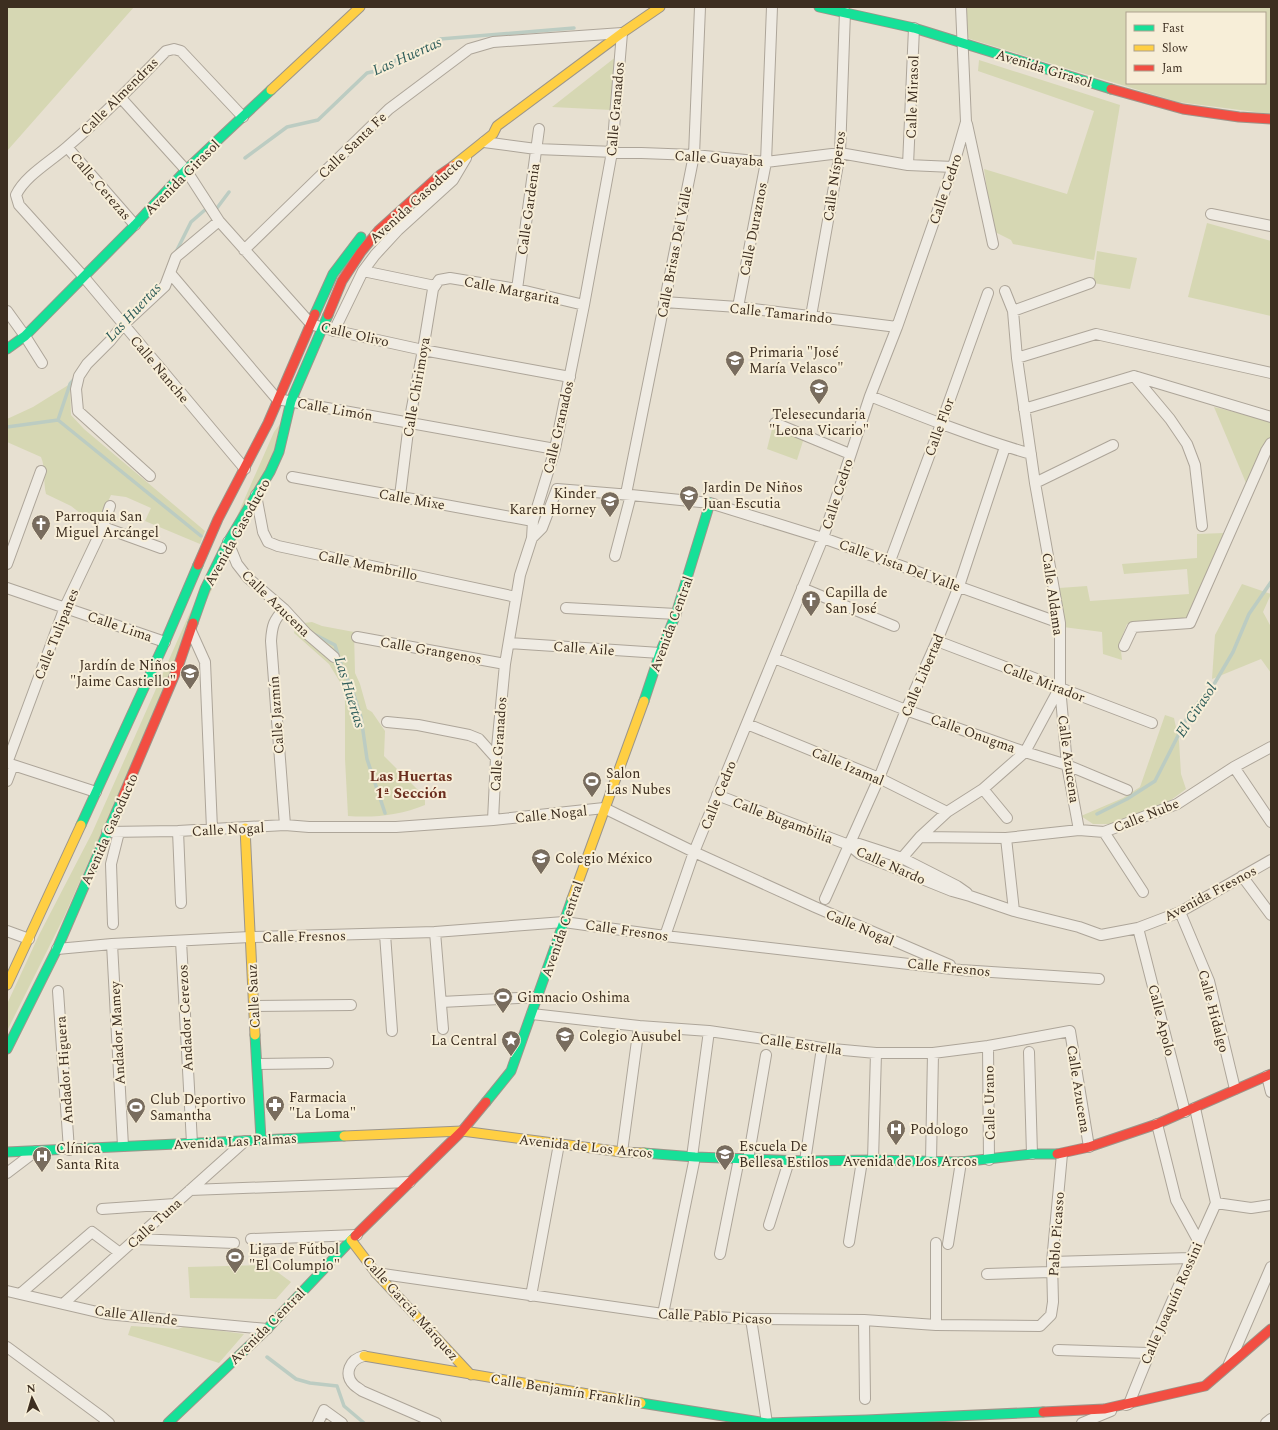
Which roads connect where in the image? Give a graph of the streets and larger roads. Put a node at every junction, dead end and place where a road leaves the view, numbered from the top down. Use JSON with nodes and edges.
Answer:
{"nodes":[{"id":1,"x":360,"y":7,"type":"edge"},
{"id":2,"x":660,"y":7,"type":"edge"},
{"id":3,"x":700,"y":7,"type":"edge"},
{"id":4,"x":772,"y":7,"type":"edge"},
{"id":5,"x":820,"y":7,"type":"edge"},
{"id":6,"x":961,"y":7,"type":"edge"},
{"id":7,"x":860,"y":11,"type":"edge"},
{"id":8,"x":845,"y":12,"type":"junction"},
{"id":9,"x":914,"y":28,"type":"junction"},
{"id":10,"x":622,"y":33,"type":"junction"},
{"id":11,"x":962,"y":42,"type":"junction"},
{"id":12,"x":121,"y":98,"type":"junction"},
{"id":13,"x":243,"y":117,"type":"junction"},
{"id":14,"x":1271,"y":119,"type":"edge"},
{"id":15,"x":966,"y":122,"type":"junction"},
{"id":16,"x":497,"y":126,"type":"junction"},
{"id":17,"x":539,"y":129,"type":"dead end"},
{"id":18,"x":484,"y":142,"type":"junction"},
{"id":19,"x":67,"y":147,"type":"junction"},
{"id":20,"x":536,"y":148,"type":"junction"},
{"id":21,"x":612,"y":152,"type":"junction"},
{"id":22,"x":470,"y":153,"type":"junction"},
{"id":23,"x":840,"y":153,"type":"junction"},
{"id":24,"x":694,"y":155,"type":"junction"},
{"id":25,"x":766,"y":162,"type":"junction"},
{"id":26,"x":908,"y":165,"type":"junction"},
{"id":27,"x":954,"y":167,"type":"junction"},
{"id":28,"x":186,"y":170,"type":"junction"},
{"id":29,"x":16,"y":195,"type":"joint"},
{"id":30,"x":1211,"y":214,"type":"dead end"},
{"id":31,"x":217,"y":218,"type":"junction"},
{"id":32,"x":135,"y":225,"type":"junction"},
{"id":33,"x":1271,"y":226,"type":"edge"},
{"id":34,"x":993,"y":244,"type":"dead end"},
{"id":35,"x":244,"y":250,"type":"junction"},
{"id":36,"x":363,"y":271,"type":"junction"},
{"id":37,"x":170,"y":273,"type":"junction"},
{"id":38,"x":83,"y":276,"type":"junction"},
{"id":39,"x":437,"y":283,"type":"junction"},
{"id":40,"x":1090,"y":283,"type":"dead end"},
{"id":41,"x":517,"y":289,"type":"junction"},
{"id":42,"x":1005,"y":291,"type":"dead end"},
{"id":43,"x":988,"y":293,"type":"dead end"},
{"id":44,"x":664,"y":302,"type":"junction"},
{"id":45,"x":584,"y":305,"type":"junction"},
{"id":46,"x":738,"y":307,"type":"junction"},
{"id":47,"x":7,"y":311,"type":"edge"},
{"id":48,"x":1013,"y":311,"type":"junction"},
{"id":49,"x":811,"y":316,"type":"junction"},
{"id":50,"x":121,"y":322,"type":"junction"},
{"id":51,"x":311,"y":324,"type":"junction"},
{"id":52,"x":897,"y":327,"type":"junction"},
{"id":53,"x":323,"y":328,"type":"junction"},
{"id":54,"x":334,"y":331,"type":"junction"},
{"id":55,"x":25,"y":336,"type":"junction"},
{"id":56,"x":7,"y":349,"type":"edge"},
{"id":57,"x":423,"y":350,"type":"junction"},
{"id":58,"x":1017,"y":358,"type":"junction"},
{"id":59,"x":42,"y":363,"type":"dead end"},
{"id":60,"x":1271,"y":373,"type":"edge"},
{"id":61,"x":1134,"y":376,"type":"junction"},
{"id":62,"x":570,"y":377,"type":"junction"},
{"id":63,"x":870,"y":396,"type":"junction"},
{"id":64,"x":277,"y":399,"type":"junction"},
{"id":65,"x":291,"y":401,"type":"junction"},
{"id":66,"x":1024,"y":409,"type":"junction"},
{"id":67,"x":1271,"y":417,"type":"edge"},
{"id":68,"x":409,"y":423,"type":"junction"},
{"id":69,"x":775,"y":423,"type":"dead end"},
{"id":70,"x":941,"y":424,"type":"junction"},
{"id":71,"x":1271,"y":443,"type":"edge"},
{"id":72,"x":1114,"y":445,"type":"dead end"},
{"id":73,"x":1006,"y":447,"type":"junction"},
{"id":74,"x":556,"y":449,"type":"junction"},
{"id":75,"x":850,"y":454,"type":"junction"},
{"id":76,"x":1031,"y":454,"type":"junction"},
{"id":77,"x":245,"y":469,"type":"junction"},
{"id":78,"x":41,"y":472,"type":"dead end"},
{"id":79,"x":150,"y":476,"type":"dead end"},
{"id":80,"x":292,"y":477,"type":"dead end"},
{"id":81,"x":1035,"y":483,"type":"junction"},
{"id":82,"x":629,"y":494,"type":"junction"},
{"id":83,"x":256,"y":495,"type":"junction"},
{"id":84,"x":400,"y":496,"type":"junction"},
{"id":85,"x":710,"y":503,"type":"junction"},
{"id":86,"x":110,"y":506,"type":"dead end"},
{"id":87,"x":533,"y":521,"type":"junction"},
{"id":88,"x":1202,"y":526,"type":"dead end"},
{"id":89,"x":103,"y":527,"type":"junction"},
{"id":90,"x":532,"y":538,"type":"junction"},
{"id":91,"x":823,"y":538,"type":"junction"},
{"id":92,"x":228,"y":542,"type":"junction"},
{"id":93,"x":161,"y":548,"type":"dead end"},
{"id":94,"x":615,"y":556,"type":"dead end"},
{"id":95,"x":890,"y":561,"type":"junction"},
{"id":96,"x":7,"y":564,"type":"edge"},
{"id":97,"x":959,"y":586,"type":"junction"},
{"id":98,"x":7,"y":588,"type":"edge"},
{"id":99,"x":802,"y":588,"type":"junction"},
{"id":100,"x":516,"y":597,"type":"junction"},
{"id":101,"x":65,"y":607,"type":"junction"},
{"id":102,"x":284,"y":608,"type":"junction"},
{"id":103,"x":566,"y":608,"type":"dead end"},
{"id":104,"x":676,"y":614,"type":"junction"},
{"id":105,"x":1060,"y":623,"type":"junction"},
{"id":106,"x":894,"y":626,"type":"dead end"},
{"id":107,"x":191,"y":631,"type":"junction"},
{"id":108,"x":357,"y":637,"type":"dead end"},
{"id":109,"x":937,"y":641,"type":"junction"},
{"id":110,"x":165,"y":642,"type":"junction"},
{"id":111,"x":509,"y":643,"type":"junction"},
{"id":112,"x":1124,"y":646,"type":"dead end"},
{"id":113,"x":660,"y":653,"type":"junction"},
{"id":114,"x":334,"y":658,"type":"dead end"},
{"id":115,"x":774,"y":658,"type":"junction"},
{"id":116,"x":505,"y":664,"type":"junction"},
{"id":117,"x":1060,"y":687,"type":"junction"},
{"id":118,"x":906,"y":710,"type":"junction"},
{"id":119,"x":387,"y":722,"type":"dead end"},
{"id":120,"x":1152,"y":723,"type":"dead end"},
{"id":121,"x":747,"y":724,"type":"junction"},
{"id":122,"x":1271,"y":747,"type":"edge"},
{"id":123,"x":1025,"y":752,"type":"junction"},
{"id":124,"x":496,"y":758,"type":"junction"},
{"id":125,"x":9,"y":764,"type":"edge"},
{"id":126,"x":1067,"y":765,"type":"junction"},
{"id":127,"x":1234,"y":766,"type":"junction"},
{"id":128,"x":879,"y":778,"type":"junction"},
{"id":129,"x":7,"y":781,"type":"edge"},
{"id":130,"x":983,"y":789,"type":"junction"},
{"id":131,"x":1127,"y":790,"type":"dead end"},
{"id":132,"x":96,"y":792,"type":"junction"},
{"id":133,"x":717,"y":795,"type":"junction"},
{"id":134,"x":604,"y":808,"type":"junction"},
{"id":135,"x":947,"y":812,"type":"junction"},
{"id":136,"x":1007,"y":818,"type":"dead end"},
{"id":137,"x":493,"y":820,"type":"junction"},
{"id":138,"x":1271,"y":822,"type":"edge"},
{"id":139,"x":285,"y":825,"type":"junction"},
{"id":140,"x":245,"y":828,"type":"junction"},
{"id":141,"x":212,"y":829,"type":"junction"},
{"id":142,"x":1080,"y":830,"type":"junction"},
{"id":143,"x":178,"y":831,"type":"junction"},
{"id":144,"x":107,"y":832,"type":"junction"},
{"id":145,"x":118,"y":832,"type":"junction"},
{"id":146,"x":1104,"y":832,"type":"junction"},
{"id":147,"x":920,"y":837,"type":"junction"},
{"id":148,"x":1006,"y":838,"type":"junction"},
{"id":149,"x":849,"y":845,"type":"junction"},
{"id":150,"x":694,"y":852,"type":"junction"},
{"id":151,"x":902,"y":858,"type":"junction"},
{"id":152,"x":1271,"y":860,"type":"edge"},
{"id":153,"x":1242,"y":876,"type":"junction"},
{"id":154,"x":1143,"y":892,"type":"dead end"},
{"id":155,"x":970,"y":896,"type":"junction"},
{"id":156,"x":825,"y":899,"type":"dead end"},
{"id":157,"x":181,"y":903,"type":"dead end"},
{"id":158,"x":1014,"y":911,"type":"junction"},
{"id":159,"x":1180,"y":912,"type":"junction"},
{"id":160,"x":1271,"y":915,"type":"edge"},
{"id":161,"x":564,"y":922,"type":"junction"},
{"id":162,"x":113,"y":924,"type":"dead end"},
{"id":163,"x":1138,"y":928,"type":"junction"},
{"id":164,"x":7,"y":931,"type":"edge"},
{"id":165,"x":435,"y":932,"type":"junction"},
{"id":166,"x":385,"y":934,"type":"junction"},
{"id":167,"x":1101,"y":935,"type":"joint"},
{"id":168,"x":665,"y":936,"type":"junction"},
{"id":169,"x":250,"y":937,"type":"junction"},
{"id":170,"x":28,"y":939,"type":"junction"},
{"id":171,"x":181,"y":941,"type":"junction"},
{"id":172,"x":112,"y":944,"type":"junction"},
{"id":173,"x":57,"y":949,"type":"junction"},
{"id":174,"x":960,"y":970,"type":"junction"},
{"id":175,"x":1099,"y":980,"type":"dead end"},
{"id":176,"x":7,"y":985,"type":"edge"},
{"id":177,"x":58,"y":991,"type":"dead end"},
{"id":178,"x":538,"y":997,"type":"junction"},
{"id":179,"x":441,"y":1002,"type":"junction"},
{"id":180,"x":351,"y":1005,"type":"dead end"},
{"id":181,"x":253,"y":1006,"type":"junction"},
{"id":182,"x":532,"y":1014,"type":"junction"},
{"id":183,"x":639,"y":1026,"type":"junction"},
{"id":184,"x":443,"y":1029,"type":"dead end"},
{"id":185,"x":392,"y":1031,"type":"dead end"},
{"id":186,"x":709,"y":1031,"type":"junction"},
{"id":187,"x":1070,"y":1031,"type":"joint"},
{"id":188,"x":988,"y":1046,"type":"junction"},
{"id":189,"x":822,"y":1048,"type":"junction"},
{"id":190,"x":7,"y":1049,"type":"edge"},
{"id":191,"x":876,"y":1052,"type":"junction"},
{"id":192,"x":1029,"y":1052,"type":"dead end"},
{"id":193,"x":933,"y":1053,"type":"junction"},
{"id":194,"x":766,"y":1055,"type":"dead end"},
{"id":195,"x":258,"y":1064,"type":"junction"},
{"id":196,"x":328,"y":1064,"type":"dead end"},
{"id":197,"x":1269,"y":1075,"type":"edge"},
{"id":198,"x":1235,"y":1089,"type":"junction"},
{"id":199,"x":1271,"y":1092,"type":"edge"},
{"id":200,"x":1194,"y":1108,"type":"junction"},
{"id":201,"x":1185,"y":1112,"type":"junction"},
{"id":202,"x":1157,"y":1124,"type":"junction"},
{"id":203,"x":462,"y":1131,"type":"junction"},
{"id":204,"x":261,"y":1139,"type":"junction"},
{"id":205,"x":245,"y":1141,"type":"junction"},
{"id":206,"x":192,"y":1143,"type":"junction"},
{"id":207,"x":559,"y":1144,"type":"junction"},
{"id":208,"x":123,"y":1146,"type":"junction"},
{"id":209,"x":1089,"y":1147,"type":"junction"},
{"id":210,"x":69,"y":1150,"type":"junction"},
{"id":211,"x":36,"y":1151,"type":"junction"},
{"id":212,"x":7,"y":1152,"type":"edge"},
{"id":213,"x":622,"y":1152,"type":"junction"},
{"id":214,"x":1032,"y":1154,"type":"junction"},
{"id":215,"x":1062,"y":1154,"type":"junction"},
{"id":216,"x":693,"y":1157,"type":"junction"},
{"id":217,"x":744,"y":1160,"type":"junction"},
{"id":218,"x":873,"y":1160,"type":"junction"},
{"id":219,"x":989,"y":1160,"type":"junction"},
{"id":220,"x":788,"y":1161,"type":"junction"},
{"id":221,"x":862,"y":1161,"type":"junction"},
{"id":222,"x":931,"y":1161,"type":"junction"},
{"id":223,"x":805,"y":1162,"type":"junction"},
{"id":224,"x":961,"y":1162,"type":"junction"},
{"id":225,"x":7,"y":1173,"type":"edge"},
{"id":226,"x":410,"y":1182,"type":"junction"},
{"id":227,"x":190,"y":1190,"type":"junction"},
{"id":228,"x":1216,"y":1203,"type":"junction"},
{"id":229,"x":174,"y":1204,"type":"junction"},
{"id":230,"x":1271,"y":1205,"type":"edge"},
{"id":231,"x":102,"y":1209,"type":"dead end"},
{"id":232,"x":769,"y":1225,"type":"dead end"},
{"id":233,"x":354,"y":1237,"type":"junction"},
{"id":234,"x":136,"y":1239,"type":"junction"},
{"id":235,"x":251,"y":1239,"type":"dead end"},
{"id":236,"x":849,"y":1242,"type":"dead end"},
{"id":237,"x":1198,"y":1242,"type":"junction"},
{"id":238,"x":936,"y":1243,"type":"dead end"},
{"id":239,"x":234,"y":1244,"type":"dead end"},
{"id":240,"x":948,"y":1244,"type":"dead end"},
{"id":241,"x":120,"y":1253,"type":"junction"},
{"id":242,"x":720,"y":1254,"type":"dead end"},
{"id":243,"x":1190,"y":1258,"type":"junction"},
{"id":244,"x":1052,"y":1267,"type":"junction"},
{"id":245,"x":1271,"y":1267,"type":"edge"},
{"id":246,"x":376,"y":1273,"type":"junction"},
{"id":247,"x":987,"y":1274,"type":"dead end"},
{"id":248,"x":7,"y":1291,"type":"edge"},
{"id":249,"x":20,"y":1294,"type":"junction"},
{"id":250,"x":531,"y":1296,"type":"junction"},
{"id":251,"x":63,"y":1304,"type":"junction"},
{"id":252,"x":663,"y":1314,"type":"junction"},
{"id":253,"x":1051,"y":1315,"type":"joint"},
{"id":254,"x":751,"y":1319,"type":"junction"},
{"id":255,"x":864,"y":1320,"type":"junction"},
{"id":256,"x":936,"y":1325,"type":"junction"},
{"id":257,"x":267,"y":1329,"type":"junction"},
{"id":258,"x":1271,"y":1329,"type":"edge"},
{"id":259,"x":7,"y":1347,"type":"edge"},
{"id":260,"x":1058,"y":1350,"type":"dead end"},
{"id":261,"x":1148,"y":1353,"type":"junction"},
{"id":262,"x":364,"y":1356,"type":"joint"},
{"id":263,"x":1228,"y":1366,"type":"junction"},
{"id":264,"x":471,"y":1375,"type":"junction"},
{"id":265,"x":865,"y":1398,"type":"dead end"},
{"id":266,"x":1129,"y":1404,"type":"junction"},
{"id":267,"x":1271,"y":1419,"type":"edge"},
{"id":268,"x":767,"y":1422,"type":"edge"},
{"id":269,"x":108,"y":1423,"type":"edge"},
{"id":270,"x":168,"y":1423,"type":"edge"},
{"id":271,"x":318,"y":1423,"type":"edge"},
{"id":272,"x":342,"y":1423,"type":"edge"},
{"id":273,"x":436,"y":1423,"type":"edge"},
{"id":274,"x":760,"y":1423,"type":"edge"},
{"id":275,"x":1082,"y":1423,"type":"edge"},
{"id":276,"x":1266,"y":1423,"type":"edge"}],
"edges":[{"from":1,"to":13,"type":"street","name":"Avenida Girasol"},
{"from":2,"to":10,"type":"street","name":"Avenida Gasoducto"},
{"from":3,"to":24,"type":"street","name":"Calle Brisas Del Valle"},
{"from":4,"to":25,"type":"street","name":"Calle Duraznos"},
{"from":5,"to":8,"type":"street","name":"Avenida Girasol"},
{"from":6,"to":11,"type":"street","name":"Calle Cedro"},
{"from":7,"to":8,"type":"street","name":"Avenida Girasol"},
{"from":7,"to":9,"type":"street","name":"Avenida Girasol"},
{"from":8,"to":23,"type":"street","name":"Calle Nísperos"},
{"from":9,"to":11,"type":"street","name":"Avenida Girasol"},
{"from":9,"to":26,"type":"street","name":"Calle Mirasol"},
{"from":10,"to":16,"type":"street","name":"Avenida Gasoducto"},
{"from":10,"to":21,"type":"street","name":"Calle Granados"},
{"from":10,"to":35,"type":"street","name":"Calle Santa Fe"},
{"from":11,"to":14,"type":"street","name":"Avenida Girasol"},
{"from":11,"to":15,"type":"street","name":"Calle Cedro"},
{"from":12,"to":13,"type":"street","name":"Calle Almendras"},
{"from":12,"to":19,"type":"street","name":"Calle Almendras"},
{"from":12,"to":28,"type":"street","name":"Calle Olivo"},
{"from":13,"to":28,"type":"street","name":"Avenida Girasol"},
{"from":15,"to":27,"type":"street","name":"Calle Cedro"},
{"from":15,"to":34,"type":"street"},
{"from":16,"to":18,"type":"street","name":"Avenida Gasoducto"},
{"from":16,"to":51,"type":"street","name":"Avenida Gasoducto"},
{"from":17,"to":20,"type":"street","name":"Calle Gardenia"},
{"from":18,"to":20,"type":"street","name":"Calle Guayaba"},
{"from":18,"to":22,"type":"street","name":"Avenida Gasoducto"},
{"from":19,"to":29,"type":"street","name":"Calle Almendras"},
{"from":19,"to":32,"type":"street","name":"Calle Cerezas"},
{"from":20,"to":21,"type":"street","name":"Calle Guayaba"},
{"from":20,"to":41,"type":"street","name":"Calle Gardenia"},
{"from":21,"to":24,"type":"street","name":"Calle Guayaba"},
{"from":21,"to":45,"type":"street","name":"Calle Granados"},
{"from":22,"to":36,"type":"street"},
{"from":22,"to":53,"type":"street","name":"Avenida Gasoducto"},
{"from":23,"to":25,"type":"street","name":"Calle Guayaba"},
{"from":23,"to":26,"type":"street","name":"Calle Guayaba"},
{"from":23,"to":49,"type":"street","name":"Calle Nísperos"},
{"from":24,"to":25,"type":"street","name":"Calle Guayaba"},
{"from":24,"to":44,"type":"street","name":"Calle Brisas Del Valle"},
{"from":25,"to":46,"type":"street","name":"Calle Duraznos"},
{"from":26,"to":27,"type":"street","name":"Calle Guayaba"},
{"from":27,"to":52,"type":"street","name":"Calle Cedro"},
{"from":28,"to":31,"type":"street","name":"Calle Olivo"},
{"from":28,"to":32,"type":"street","name":"Avenida Girasol"},
{"from":29,"to":38,"type":"street","name":"Calle Nanche"},
{"from":30,"to":33,"type":"street"},
{"from":31,"to":35,"type":"street","name":"Calle Olivo"},
{"from":31,"to":37,"type":"street"},
{"from":32,"to":38,"type":"street","name":"Avenida Girasol"},
{"from":35,"to":51,"type":"street","name":"Calle Olivo"},
{"from":36,"to":39,"type":"street","name":"Calle Margarita"},
{"from":36,"to":54,"type":"street"},
{"from":37,"to":50,"type":"street"},
{"from":37,"to":64,"type":"street","name":"Calle Limón"},
{"from":38,"to":50,"type":"street","name":"Calle Nanche"},
{"from":38,"to":55,"type":"street","name":"Avenida Girasol"},
{"from":39,"to":41,"type":"street","name":"Calle Margarita"},
{"from":39,"to":57,"type":"street","name":"Calle Chirimoya"},
{"from":40,"to":48,"type":"street"},
{"from":41,"to":45,"type":"street","name":"Calle Margarita"},
{"from":42,"to":48,"type":"street","name":"Calle Aldama"},
{"from":43,"to":70,"type":"street","name":"Calle Flor"},
{"from":44,"to":46,"type":"street","name":"Calle Tamarindo"},
{"from":44,"to":82,"type":"street","name":"Calle Brisas Del Valle"},
{"from":45,"to":62,"type":"street","name":"Calle Granados"},
{"from":46,"to":49,"type":"street","name":"Calle Tamarindo"},
{"from":47,"to":55,"type":"street"},
{"from":48,"to":58,"type":"street","name":"Calle Aldama"},
{"from":49,"to":52,"type":"street","name":"Calle Tamarindo"},
{"from":50,"to":77,"type":"street","name":"Calle Nanche"},
{"from":50,"to":79,"type":"street"},
{"from":51,"to":53,"type":"street","name":"Calle Olivo"},
{"from":51,"to":64,"type":"street","name":"Avenida Gasoducto"},
{"from":52,"to":63,"type":"street","name":"Calle Cedro"},
{"from":53,"to":54,"type":"street","name":"Calle Olivo"},
{"from":53,"to":65,"type":"street","name":"Avenida Gasoducto"},
{"from":54,"to":57,"type":"street","name":"Calle Olivo"},
{"from":55,"to":56,"type":"street","name":"Avenida Girasol"},
{"from":55,"to":59,"type":"street"},
{"from":57,"to":62,"type":"street","name":"Calle Olivo"},
{"from":57,"to":68,"type":"street","name":"Calle Chirimoya"},
{"from":58,"to":60,"type":"street"},
{"from":58,"to":66,"type":"street","name":"Calle Aldama"},
{"from":61,"to":66,"type":"street"},
{"from":61,"to":67,"type":"street"},
{"from":61,"to":88,"type":"street"},
{"from":62,"to":74,"type":"street","name":"Calle Granados"},
{"from":63,"to":70,"type":"street"},
{"from":63,"to":75,"type":"street","name":"Calle Cedro"},
{"from":64,"to":65,"type":"street","name":"Calle Limón"},
{"from":64,"to":77,"type":"street","name":"Avenida Gasoducto"},
{"from":65,"to":68,"type":"street","name":"Calle Limón"},
{"from":65,"to":83,"type":"street","name":"Avenida Gasoducto"},
{"from":66,"to":76,"type":"street","name":"Calle Aldama"},
{"from":68,"to":74,"type":"street","name":"Calle Limón"},
{"from":68,"to":84,"type":"street","name":"Calle Chirimoya"},
{"from":69,"to":75,"type":"street"},
{"from":70,"to":73,"type":"street"},
{"from":70,"to":95,"type":"street","name":"Calle Flor"},
{"from":71,"to":112,"type":"street"},
{"from":72,"to":81,"type":"street"},
{"from":73,"to":76,"type":"street"},
{"from":73,"to":97,"type":"street","name":"Calle Libertad"},
{"from":74,"to":87,"type":"street","name":"Calle Granados"},
{"from":75,"to":91,"type":"street","name":"Calle Cedro"},
{"from":76,"to":81,"type":"street","name":"Calle Aldama"},
{"from":77,"to":110,"type":"street","name":"Avenida Gasoducto"},
{"from":78,"to":96,"type":"street"},
{"from":80,"to":84,"type":"street","name":"Calle Mixe"},
{"from":81,"to":105,"type":"street","name":"Calle Aldama"},
{"from":82,"to":85,"type":"street","name":"Calle Vista Del Valle"},
{"from":82,"to":90,"type":"street","name":"Calle Vista Del Valle"},
{"from":82,"to":94,"type":"street","name":"Calle Brisas Del Valle"},
{"from":83,"to":92,"type":"street","name":"Avenida Gasoducto"},
{"from":83,"to":100,"type":"street","name":"Calle Membrillo"},
{"from":84,"to":87,"type":"street","name":"Calle Mixe"},
{"from":85,"to":91,"type":"street","name":"Calle Vista Del Valle"},
{"from":85,"to":104,"type":"street","name":"Avenida Central"},
{"from":86,"to":89,"type":"street","name":"Calle Tulipanes"},
{"from":87,"to":90,"type":"street","name":"Calle Granados"},
{"from":89,"to":93,"type":"street"},
{"from":89,"to":101,"type":"street","name":"Calle Tulipanes"},
{"from":90,"to":100,"type":"street","name":"Calle Granados"},
{"from":91,"to":95,"type":"street","name":"Calle Vista Del Valle"},
{"from":91,"to":99,"type":"street","name":"Calle Cedro"},
{"from":92,"to":102,"type":"street","name":"Calle Azucena"},
{"from":92,"to":107,"type":"street","name":"Avenida Gasoducto"},
{"from":95,"to":97,"type":"street","name":"Calle Vista Del Valle"},
{"from":97,"to":105,"type":"street","name":"Calle Vista Del Valle"},
{"from":97,"to":109,"type":"street","name":"Calle Libertad"},
{"from":98,"to":101,"type":"street","name":"Calle Lima"},
{"from":99,"to":106,"type":"street"},
{"from":99,"to":115,"type":"street","name":"Calle Cedro"},
{"from":100,"to":111,"type":"street","name":"Calle Granados"},
{"from":101,"to":110,"type":"street","name":"Calle Lima"},
{"from":101,"to":125,"type":"street","name":"Calle Tulipanes"},
{"from":102,"to":114,"type":"street","name":"Calle Azucena"},
{"from":102,"to":139,"type":"street","name":"Calle Jazmín"},
{"from":103,"to":104,"type":"street"},
{"from":104,"to":113,"type":"street","name":"Avenida Central"},
{"from":105,"to":117,"type":"street","name":"Calle Aldama"},
{"from":107,"to":141,"type":"street"},
{"from":107,"to":144,"type":"street","name":"Avenida Gasoducto"},
{"from":108,"to":116,"type":"street","name":"Calle Grangenos"},
{"from":109,"to":117,"type":"street","name":"Calle Mirador"},
{"from":109,"to":118,"type":"street","name":"Calle Libertad"},
{"from":110,"to":132,"type":"street","name":"Avenida Gasoducto"},
{"from":111,"to":113,"type":"street","name":"Calle Aile"},
{"from":111,"to":116,"type":"street","name":"Calle Granados"},
{"from":113,"to":134,"type":"street","name":"Avenida Central"},
{"from":115,"to":118,"type":"street","name":"Calle Onugma"},
{"from":115,"to":121,"type":"street","name":"Calle Cedro"},
{"from":116,"to":124,"type":"street","name":"Calle Granados"},
{"from":117,"to":120,"type":"street","name":"Calle Mirador"},
{"from":117,"to":123,"type":"street","name":"Calle Aldama"},
{"from":117,"to":126,"type":"street","name":"Calle Azucena"},
{"from":118,"to":123,"type":"street","name":"Calle Onugma"},
{"from":118,"to":128,"type":"street","name":"Calle Libertad"},
{"from":119,"to":124,"type":"street"},
{"from":121,"to":128,"type":"street","name":"Calle Izamal"},
{"from":121,"to":133,"type":"street","name":"Calle Cedro"},
{"from":122,"to":127,"type":"street","name":"Calle Nube"},
{"from":123,"to":126,"type":"street","name":"Calle Onugma"},
{"from":123,"to":130,"type":"street","name":"Calle Aldama"},
{"from":124,"to":137,"type":"street","name":"Calle Granados"},
{"from":125,"to":129,"type":"street","name":"Calle Tulipanes"},
{"from":125,"to":132,"type":"street"},
{"from":126,"to":131,"type":"street","name":"Calle Onugma"},
{"from":126,"to":142,"type":"street","name":"Calle Azucena"},
{"from":127,"to":138,"type":"street"},
{"from":127,"to":146,"type":"street","name":"Calle Nube"},
{"from":128,"to":135,"type":"street","name":"Calle Izamal"},
{"from":128,"to":149,"type":"street","name":"Calle Libertad"},
{"from":130,"to":135,"type":"street","name":"Calle Aldama"},
{"from":130,"to":136,"type":"street"},
{"from":132,"to":170,"type":"street","name":"Avenida Gasoducto"},
{"from":133,"to":149,"type":"street","name":"Calle Bugambilia"},
{"from":133,"to":150,"type":"street","name":"Calle Cedro"},
{"from":134,"to":137,"type":"street","name":"Calle Nogal"},
{"from":134,"to":150,"type":"street","name":"Calle Nogal"},
{"from":134,"to":161,"type":"street","name":"Avenida Central"},
{"from":135,"to":147,"type":"street","name":"Calle Aldama"},
{"from":137,"to":139,"type":"street","name":"Calle Nogal"},
{"from":139,"to":140,"type":"street","name":"Calle Nogal"},
{"from":140,"to":141,"type":"street","name":"Calle Nogal"},
{"from":140,"to":169,"type":"street","name":"Calle Sauz"},
{"from":141,"to":143,"type":"street","name":"Calle Nogal"},
{"from":142,"to":146,"type":"street","name":"Calle Nube"},
{"from":142,"to":148,"type":"street","name":"Calle Nube"},
{"from":143,"to":145,"type":"street","name":"Calle Nogal"},
{"from":143,"to":157,"type":"street"},
{"from":144,"to":145,"type":"street","name":"Calle Nogal"},
{"from":144,"to":173,"type":"street","name":"Avenida Gasoducto"},
{"from":145,"to":162,"type":"street"},
{"from":146,"to":154,"type":"street"},
{"from":147,"to":148,"type":"street","name":"Calle Nube"},
{"from":147,"to":151,"type":"street","name":"Calle Aldama"},
{"from":148,"to":158,"type":"street"},
{"from":149,"to":151,"type":"street","name":"Calle Nardo"},
{"from":149,"to":155,"type":"street","name":"Calle Nardo"},
{"from":149,"to":156,"type":"street","name":"Calle Libertad"},
{"from":150,"to":168,"type":"street","name":"Calle Cedro"},
{"from":150,"to":174,"type":"street","name":"Calle Nogal"},
{"from":151,"to":155,"type":"street","name":"Calle Nardo"},
{"from":152,"to":153,"type":"street","name":"Avenida Fresnos"},
{"from":153,"to":159,"type":"street","name":"Avenida Fresnos"},
{"from":153,"to":160,"type":"street"},
{"from":155,"to":158,"type":"street","name":"Calle Nardo"},
{"from":158,"to":167,"type":"street","name":"Calle Nardo"},
{"from":159,"to":163,"type":"street","name":"Avenida Fresnos"},
{"from":159,"to":198,"type":"street","name":"Calle Hidalgo"},
{"from":161,"to":165,"type":"street","name":"Calle Fresnos"},
{"from":161,"to":168,"type":"street","name":"Calle Fresnos"},
{"from":161,"to":178,"type":"street","name":"Avenida Central"},
{"from":163,"to":167,"type":"street","name":"Avenida Fresnos"},
{"from":163,"to":201,"type":"street","name":"Calle Apolo"},
{"from":164,"to":170,"type":"street"},
{"from":165,"to":166,"type":"street","name":"Calle Fresnos"},
{"from":165,"to":179,"type":"street"},
{"from":166,"to":169,"type":"street","name":"Calle Fresnos"},
{"from":166,"to":185,"type":"street"},
{"from":168,"to":174,"type":"street","name":"Calle Fresnos"},
{"from":169,"to":171,"type":"street","name":"Calle Fresnos"},
{"from":169,"to":181,"type":"street","name":"Calle Sauz"},
{"from":170,"to":176,"type":"street","name":"Avenida Gasoducto"},
{"from":171,"to":172,"type":"street","name":"Calle Fresnos"},
{"from":171,"to":206,"type":"street","name":"Andador Cerezos"},
{"from":172,"to":173,"type":"street","name":"Calle Fresnos"},
{"from":172,"to":208,"type":"street","name":"Andador Mamey"},
{"from":173,"to":190,"type":"street","name":"Avenida Gasoducto"},
{"from":174,"to":175,"type":"street","name":"Calle Fresnos"},
{"from":177,"to":210,"type":"street","name":"Andador Higuera"},
{"from":178,"to":179,"type":"street"},
{"from":178,"to":182,"type":"street","name":"Avenida Central"},
{"from":179,"to":184,"type":"street"},
{"from":180,"to":181,"type":"street"},
{"from":181,"to":195,"type":"street","name":"Calle Sauz"},
{"from":182,"to":183,"type":"street","name":"Calle Estrella"},
{"from":182,"to":203,"type":"street","name":"Avenida Central"},
{"from":183,"to":186,"type":"street","name":"Calle Estrella"},
{"from":183,"to":213,"type":"street"},
{"from":186,"to":189,"type":"street","name":"Calle Estrella"},
{"from":186,"to":216,"type":"street"},
{"from":187,"to":188,"type":"street","name":"Calle Estrella"},
{"from":187,"to":209,"type":"street","name":"Calle Azucena"},
{"from":188,"to":193,"type":"street","name":"Calle Estrella"},
{"from":188,"to":219,"type":"street","name":"Calle Urano"},
{"from":189,"to":191,"type":"street","name":"Calle Estrella"},
{"from":189,"to":223,"type":"street"},
{"from":191,"to":193,"type":"street","name":"Calle Estrella"},
{"from":191,"to":218,"type":"street"},
{"from":192,"to":214,"type":"street"},
{"from":193,"to":222,"type":"street"},
{"from":194,"to":217,"type":"street"},
{"from":195,"to":196,"type":"street"},
{"from":195,"to":204,"type":"street","name":"Calle Sauz"},
{"from":197,"to":198,"type":"street","name":"Avenida de Los Arcos"},
{"from":197,"to":199,"type":"street"},
{"from":198,"to":200,"type":"street","name":"Avenida de Los Arcos"},
{"from":200,"to":201,"type":"street","name":"Avenida de Los Arcos"},
{"from":200,"to":228,"type":"street"},
{"from":201,"to":202,"type":"street","name":"Avenida de Los Arcos"},
{"from":202,"to":209,"type":"street","name":"Avenida de Los Arcos"},
{"from":202,"to":237,"type":"street"},
{"from":203,"to":204,"type":"street","name":"Avenida Las Palmas"},
{"from":203,"to":207,"type":"street","name":"Avenida de Los Arcos"},
{"from":203,"to":226,"type":"street","name":"Avenida Central"},
{"from":204,"to":205,"type":"street","name":"Avenida Las Palmas"},
{"from":205,"to":206,"type":"street","name":"Avenida Las Palmas"},
{"from":205,"to":227,"type":"street","name":"Calle Tuna"},
{"from":206,"to":208,"type":"street","name":"Avenida Las Palmas"},
{"from":207,"to":213,"type":"street","name":"Avenida de Los Arcos"},
{"from":207,"to":250,"type":"street"},
{"from":208,"to":210,"type":"street","name":"Avenida Las Palmas"},
{"from":209,"to":215,"type":"street","name":"Avenida de Los Arcos"},
{"from":210,"to":211,"type":"street","name":"Avenida Las Palmas"},
{"from":211,"to":212,"type":"street","name":"Avenida Las Palmas"},
{"from":211,"to":225,"type":"street"},
{"from":213,"to":216,"type":"street","name":"Avenida de Los Arcos"},
{"from":214,"to":215,"type":"street","name":"Avenida de Los Arcos"},
{"from":214,"to":219,"type":"street","name":"Avenida de Los Arcos"},
{"from":215,"to":244,"type":"street","name":"Pablo Picasso"},
{"from":216,"to":217,"type":"street","name":"Avenida de Los Arcos"},
{"from":216,"to":252,"type":"street"},
{"from":217,"to":220,"type":"street","name":"Avenida de Los Arcos"},
{"from":217,"to":242,"type":"street"},
{"from":218,"to":221,"type":"street","name":"Avenida de Los Arcos"},
{"from":218,"to":222,"type":"street","name":"Avenida de Los Arcos"},
{"from":219,"to":224,"type":"street","name":"Avenida de Los Arcos"},
{"from":220,"to":223,"type":"street","name":"Avenida de Los Arcos"},
{"from":220,"to":232,"type":"street"},
{"from":221,"to":223,"type":"street","name":"Avenida de Los Arcos"},
{"from":221,"to":236,"type":"street"},
{"from":222,"to":224,"type":"street","name":"Avenida de Los Arcos"},
{"from":224,"to":240,"type":"street"},
{"from":226,"to":227,"type":"street"},
{"from":226,"to":233,"type":"street","name":"Avenida Central"},
{"from":227,"to":229,"type":"street","name":"Calle Tuna"},
{"from":228,"to":230,"type":"street"},
{"from":228,"to":237,"type":"street","name":"Calle Joaquín Rossini"},
{"from":229,"to":231,"type":"street"},
{"from":229,"to":234,"type":"street","name":"Calle Tuna"},
{"from":233,"to":235,"type":"street"},
{"from":233,"to":246,"type":"street","name":"Calle García Márquez"},
{"from":233,"to":257,"type":"street","name":"Avenida Central"},
{"from":234,"to":239,"type":"street"},
{"from":234,"to":241,"type":"street","name":"Calle Tuna"},
{"from":237,"to":243,"type":"street","name":"Calle Joaquín Rossini"},
{"from":238,"to":256,"type":"street"},
{"from":241,"to":249,"type":"street"},
{"from":241,"to":251,"type":"street","name":"Calle Tuna"},
{"from":243,"to":244,"type":"street"},
{"from":243,"to":261,"type":"street","name":"Calle Joaquín Rossini"},
{"from":244,"to":247,"type":"street"},
{"from":244,"to":253,"type":"street","name":"Pablo Picasso"},
{"from":245,"to":263,"type":"street"},
{"from":246,"to":250,"type":"street","name":"Calle Pablo Picaso"},
{"from":246,"to":264,"type":"street","name":"Calle García Márquez"},
{"from":248,"to":249,"type":"street","name":"Calle Allende"},
{"from":249,"to":251,"type":"street","name":"Calle Allende"},
{"from":250,"to":252,"type":"street","name":"Calle Pablo Picaso"},
{"from":251,"to":257,"type":"street","name":"Calle Allende"},
{"from":252,"to":254,"type":"street","name":"Calle Pablo Picaso"},
{"from":253,"to":256,"type":"street","name":"Calle Pablo Picaso"},
{"from":254,"to":255,"type":"street","name":"Calle Pablo Picaso"},
{"from":254,"to":268,"type":"street"},
{"from":255,"to":256,"type":"street","name":"Calle Pablo Picaso"},
{"from":255,"to":265,"type":"street"},
{"from":257,"to":270,"type":"street","name":"Avenida Central"},
{"from":258,"to":263,"type":"street","name":"Calle Benjamín Franklin"},
{"from":259,"to":269,"type":"street"},
{"from":260,"to":261,"type":"street"},
{"from":261,"to":266,"type":"street","name":"Calle Joaquín Rossini"},
{"from":262,"to":264,"type":"street","name":"Calle Benjamín Franklin"},
{"from":262,"to":273,"type":"street"},
{"from":263,"to":266,"type":"street","name":"Calle Benjamín Franklin"},
{"from":264,"to":268,"type":"street","name":"Calle Benjamín Franklin"},
{"from":266,"to":268,"type":"street","name":"Calle Benjamín Franklin"},
{"from":266,"to":275,"type":"street"},
{"from":267,"to":276,"type":"street"},
{"from":268,"to":274,"type":"street"},
{"from":271,"to":272,"type":"street"}]}
